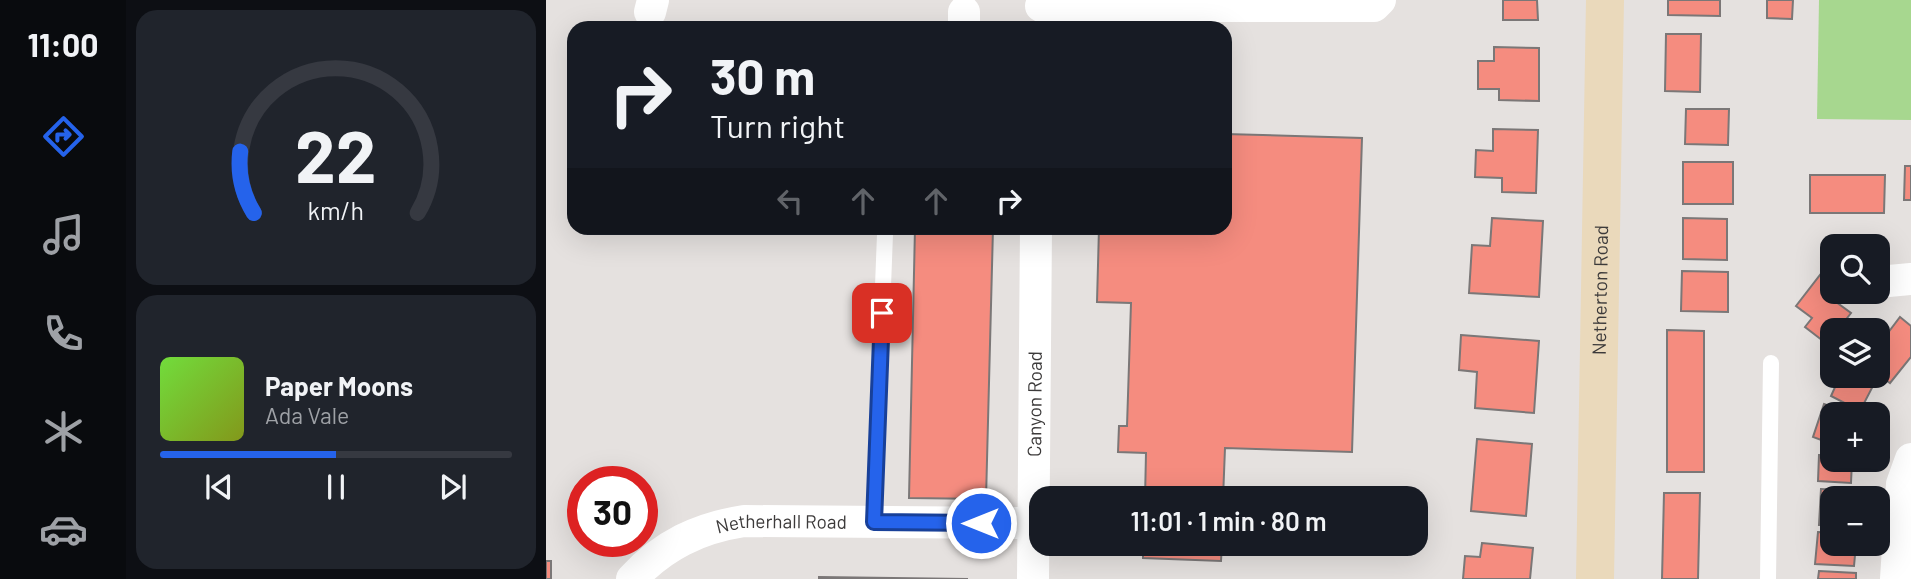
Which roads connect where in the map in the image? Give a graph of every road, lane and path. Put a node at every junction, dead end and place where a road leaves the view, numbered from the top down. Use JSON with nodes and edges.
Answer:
{"nodes":[{"id":1,"x":1380,"y":0,"type":"edge"},
{"id":2,"x":1605,"y":0,"type":"edge"},
{"id":3,"x":1040,"y":11,"type":"edge"},
{"id":4,"x":886,"y":235,"type":"edge"},
{"id":5,"x":1036,"y":235,"type":"edge"},
{"id":6,"x":1911,"y":279,"type":"edge"},
{"id":7,"x":1890,"y":281,"type":"edge"},
{"id":8,"x":1771,"y":363,"type":"dead end"},
{"id":9,"x":1911,"y":459,"type":"edge"},
{"id":10,"x":1034,"y":486,"type":"edge"},
{"id":11,"x":874,"y":522,"type":"junction"},
{"id":12,"x":1029,"y":523,"type":"edge"},
{"id":13,"x":1033,"y":556,"type":"edge"},
{"id":14,"x":632,"y":579,"type":"edge"},
{"id":15,"x":1033,"y":579,"type":"edge"},
{"id":16,"x":1595,"y":579,"type":"edge"},
{"id":17,"x":1768,"y":579,"type":"edge"},
{"id":18,"x":1896,"y":579,"type":"edge"}],
"edges":[{"from":1,"to":3,"type":"street"},
{"from":2,"to":16,"type":"main road","name":"Netherton Road"},
{"from":4,"to":11,"type":"lane"},
{"from":5,"to":10,"type":"street","name":"Canyon Road"},
{"from":6,"to":7,"type":"street"},
{"from":8,"to":17,"type":"lane"},
{"from":9,"to":18,"type":"street"},
{"from":11,"to":12,"type":"street","name":"Netherhall Road"},
{"from":11,"to":14,"type":"street","name":"Netherhall Road"},
{"from":13,"to":15,"type":"street","name":"Canyon Road"}]}
